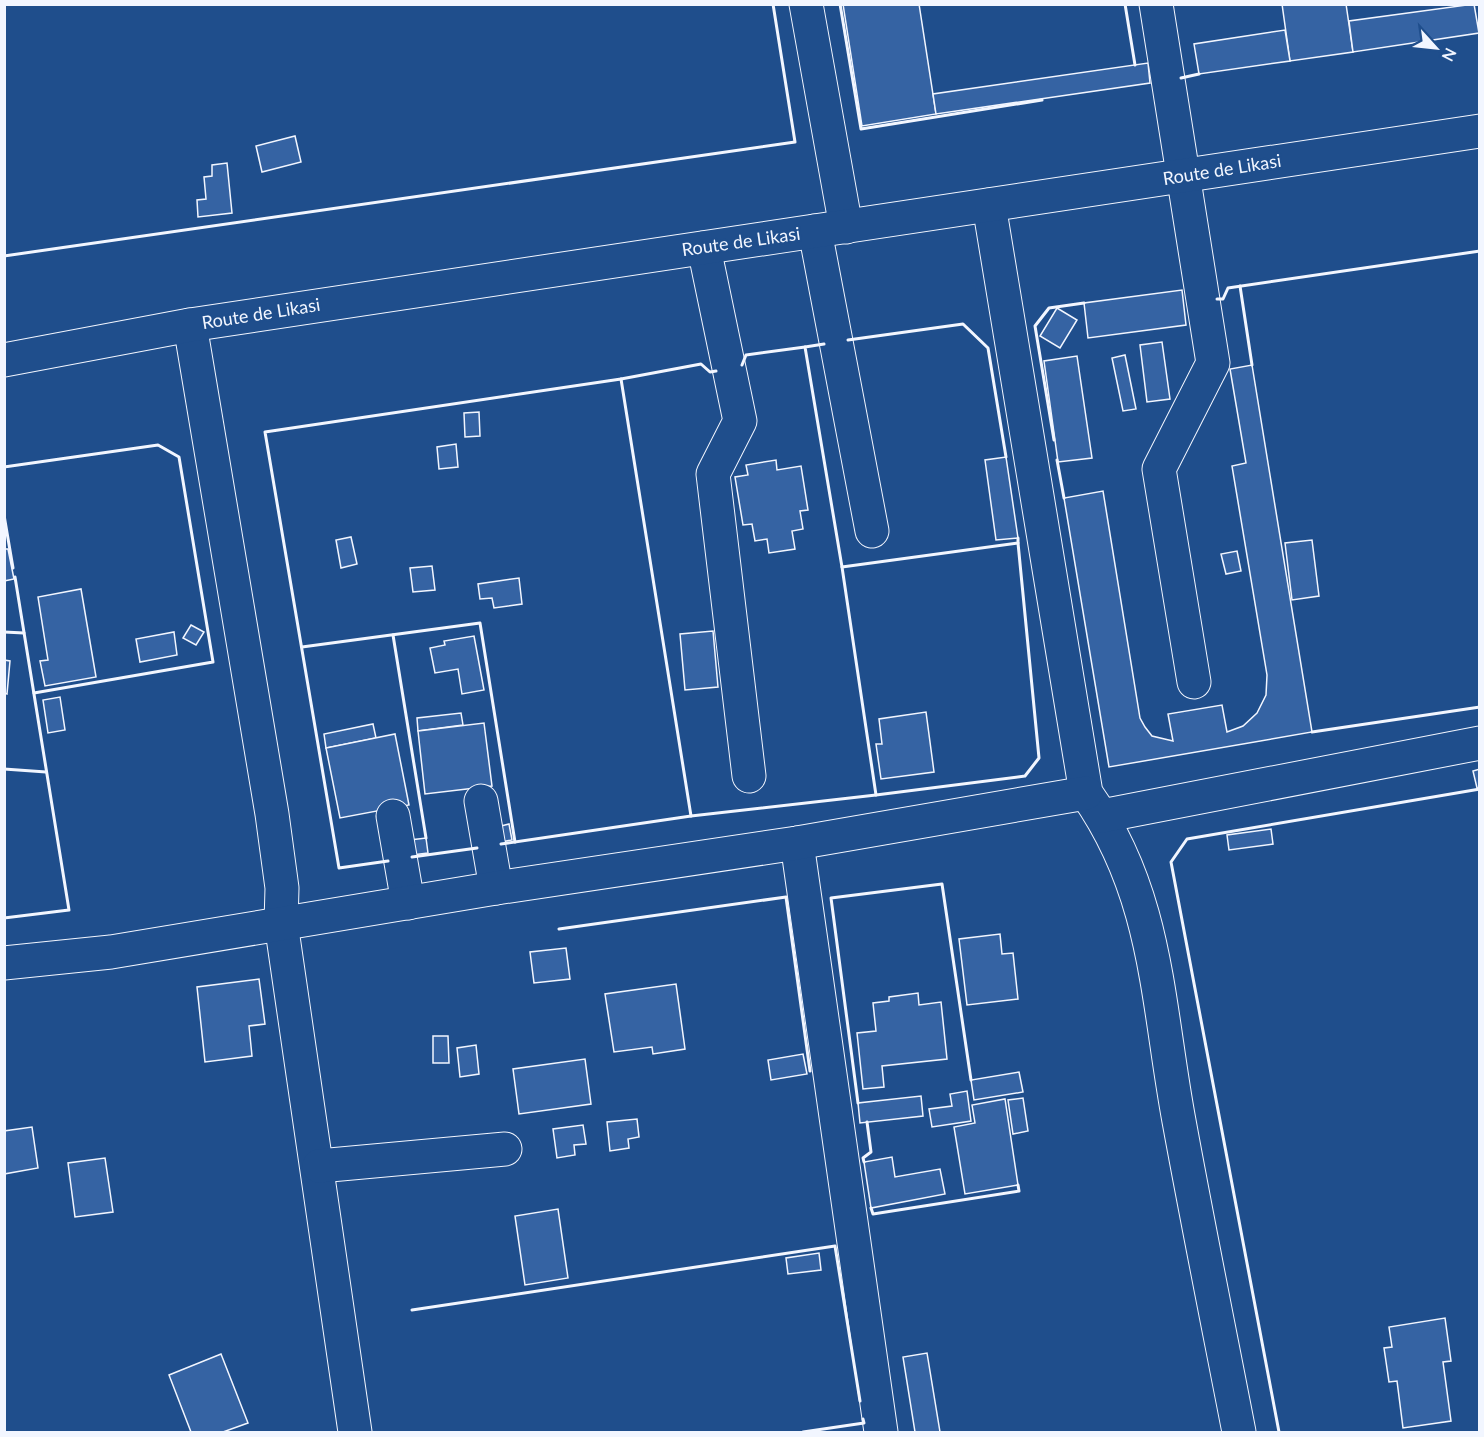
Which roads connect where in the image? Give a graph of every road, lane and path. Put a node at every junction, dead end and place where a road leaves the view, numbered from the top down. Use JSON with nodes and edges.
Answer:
{"nodes":[{"id":1,"x":806,"y":4,"type":"edge"},
{"id":2,"x":1156,"y":4,"type":"edge"},
{"id":3,"x":1479,"y":131,"type":"edge"},
{"id":4,"x":1184,"y":176,"type":"junction"},
{"id":5,"x":989,"y":206,"type":"junction"},
{"id":6,"x":846,"y":227,"type":"junction"},
{"id":7,"x":815,"y":231,"type":"junction"},
{"id":8,"x":705,"y":248,"type":"junction"},
{"id":9,"x":190,"y":325,"type":"junction"},
{"id":10,"x":4,"y":360,"type":"edge"},
{"id":11,"x":872,"y":531,"type":"dead end"},
{"id":12,"x":1194,"y":682,"type":"dead end"},
{"id":13,"x":1479,"y":743,"type":"edge"},
{"id":14,"x":749,"y":776,"type":"dead end"},
{"id":15,"x":482,"y":801,"type":"dead end"},
{"id":16,"x":1094,"y":805,"type":"junction"},
{"id":17,"x":393,"y":816,"type":"dead end"},
{"id":18,"x":796,"y":843,"type":"junction"},
{"id":19,"x":496,"y":888,"type":"junction"},
{"id":20,"x":408,"y":903,"type":"junction"},
{"id":21,"x":281,"y":923,"type":"junction"},
{"id":22,"x":4,"y":963,"type":"edge"},
{"id":23,"x":505,"y":1149,"type":"dead end"},
{"id":24,"x":319,"y":1166,"type":"junction"},
{"id":25,"x":355,"y":1432,"type":"edge"},
{"id":26,"x":881,"y":1432,"type":"edge"},
{"id":27,"x":1239,"y":1432,"type":"edge"}],
"edges":[{"from":1,"to":6,"type":"main road"},
{"from":2,"to":4,"type":"main road"},
{"from":3,"to":4,"type":"main road","name":"Route de Likasi"},
{"from":4,"to":5,"type":"main road","name":"Route de Likasi"},
{"from":4,"to":12,"type":"main road"},
{"from":5,"to":6,"type":"main road","name":"Route de Likasi"},
{"from":5,"to":16,"type":"main road"},
{"from":6,"to":7,"type":"main road","name":"Route de Likasi"},
{"from":7,"to":8,"type":"main road","name":"Route de Likasi"},
{"from":7,"to":11,"type":"main road"},
{"from":8,"to":9,"type":"main road","name":"Route de Likasi"},
{"from":8,"to":14,"type":"main road"},
{"from":9,"to":10,"type":"main road","name":"Route de Likasi"},
{"from":9,"to":21,"type":"main road"},
{"from":13,"to":16,"type":"main road"},
{"from":15,"to":19,"type":"main road"},
{"from":16,"to":18,"type":"main road"},
{"from":16,"to":27,"type":"main road"},
{"from":17,"to":20,"type":"main road"},
{"from":18,"to":19,"type":"main road"},
{"from":18,"to":26,"type":"main road"},
{"from":19,"to":20,"type":"main road"},
{"from":20,"to":21,"type":"main road"},
{"from":21,"to":22,"type":"main road"},
{"from":21,"to":24,"type":"main road"},
{"from":23,"to":24,"type":"main road"},
{"from":24,"to":25,"type":"main road"}]}
